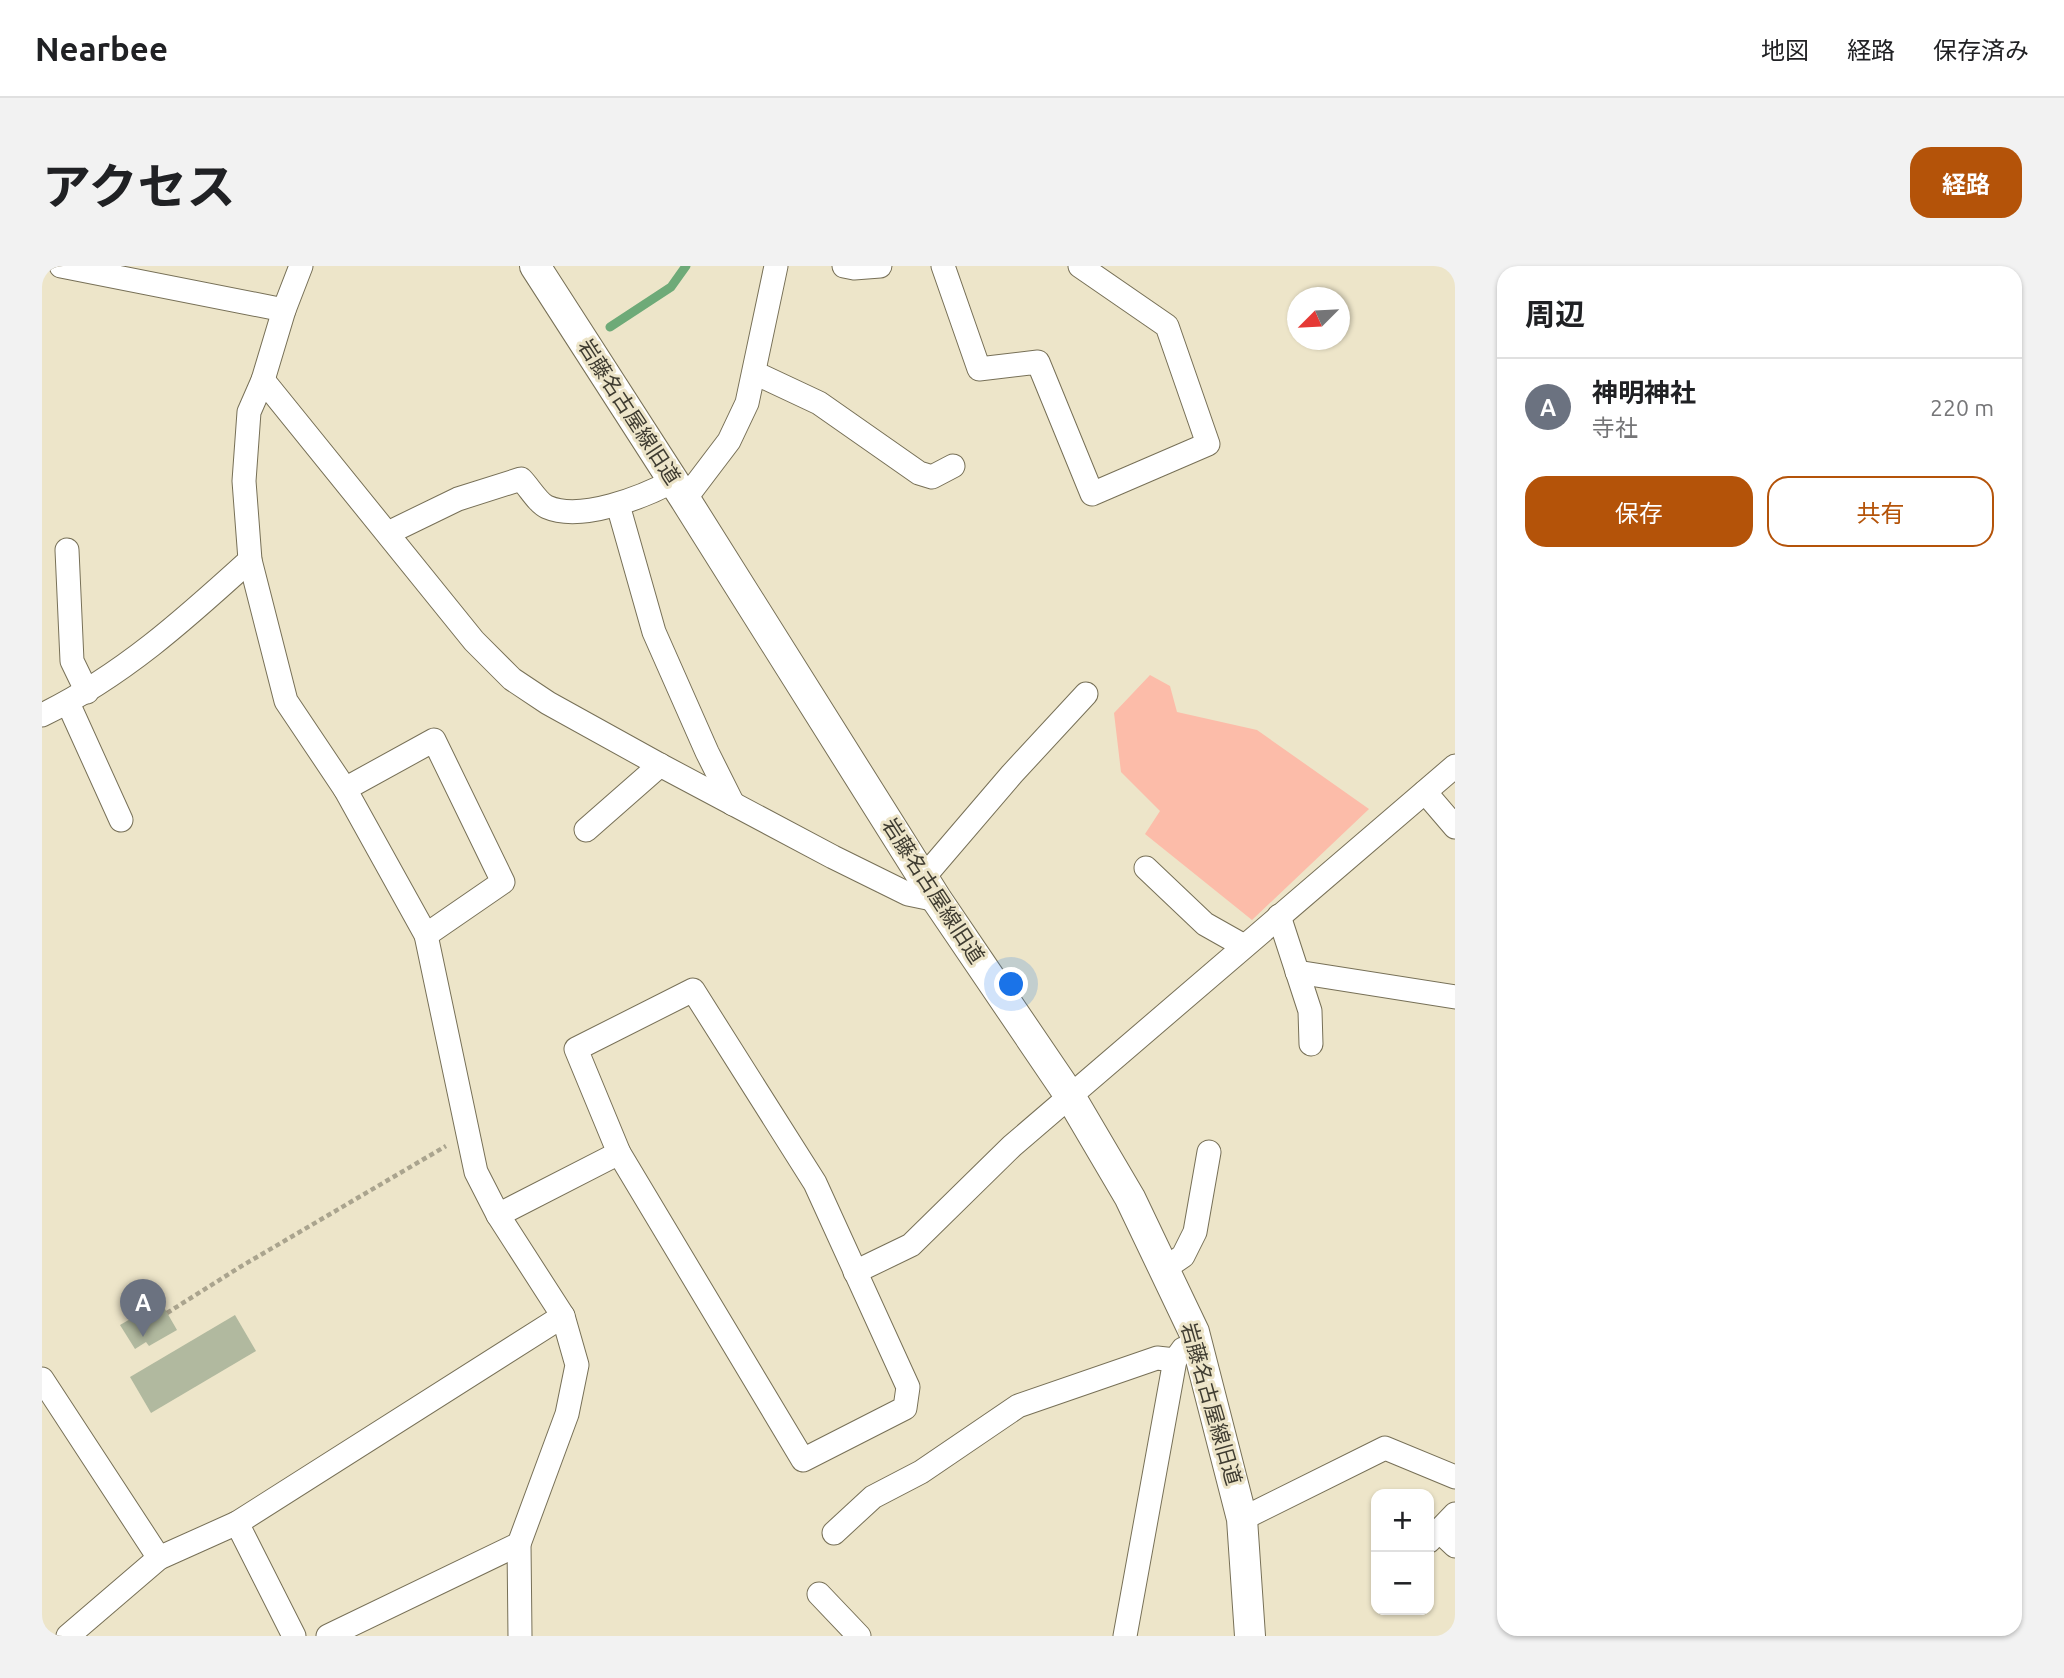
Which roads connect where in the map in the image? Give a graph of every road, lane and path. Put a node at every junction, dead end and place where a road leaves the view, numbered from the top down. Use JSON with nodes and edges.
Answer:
{"nodes":[{"id":1,"x":61,"y":266,"type":"edge"},
{"id":2,"x":301,"y":266,"type":"edge"},
{"id":3,"x":535,"y":266,"type":"edge"},
{"id":4,"x":776,"y":266,"type":"edge"},
{"id":5,"x":844,"y":266,"type":"edge"},
{"id":6,"x":880,"y":266,"type":"edge"},
{"id":7,"x":943,"y":266,"type":"edge"},
{"id":8,"x":1080,"y":266,"type":"edge"},
{"id":9,"x":284,"y":310,"type":"junction"},
{"id":10,"x":755,"y":373,"type":"junction"},
{"id":11,"x":263,"y":380,"type":"junction"},
{"id":12,"x":953,"y":466,"type":"dead end"},
{"id":13,"x":679,"y":490,"type":"junction"},
{"id":14,"x":618,"y":505,"type":"junction"},
{"id":15,"x":388,"y":533,"type":"junction"},
{"id":16,"x":67,"y":550,"type":"dead end"},
{"id":17,"x":250,"y":560,"type":"junction"},
{"id":18,"x":1086,"y":694,"type":"dead end"},
{"id":19,"x":77,"y":697,"type":"junction"},
{"id":20,"x":42,"y":715,"type":"edge"},
{"id":21,"x":660,"y":765,"type":"junction"},
{"id":22,"x":1455,"y":766,"type":"edge"},
{"id":23,"x":345,"y":789,"type":"junction"},
{"id":24,"x":1425,"y":792,"type":"junction"},
{"id":25,"x":733,"y":804,"type":"junction"},
{"id":26,"x":121,"y":820,"type":"dead end"},
{"id":27,"x":1455,"y":827,"type":"edge"},
{"id":28,"x":586,"y":830,"type":"dead end"},
{"id":29,"x":1146,"y":869,"type":"dead end"},
{"id":30,"x":930,"y":889,"type":"junction"},
{"id":31,"x":1279,"y":916,"type":"junction"},
{"id":32,"x":426,"y":935,"type":"junction"},
{"id":33,"x":1244,"y":946,"type":"junction"},
{"id":34,"x":1297,"y":972,"type":"junction"},
{"id":35,"x":1455,"y":997,"type":"edge"},
{"id":36,"x":1311,"y":1044,"type":"dead end"},
{"id":37,"x":1070,"y":1096,"type":"junction"},
{"id":38,"x":467,"y":1134,"type":"junction"},
{"id":39,"x":1209,"y":1152,"type":"dead end"},
{"id":40,"x":619,"y":1153,"type":"junction"},
{"id":41,"x":498,"y":1215,"type":"junction"},
{"id":42,"x":1164,"y":1269,"type":"junction"},
{"id":43,"x":855,"y":1272,"type":"junction"},
{"id":44,"x":167,"y":1313,"type":"dead end"},
{"id":45,"x":563,"y":1316,"type":"junction"},
{"id":46,"x":1194,"y":1332,"type":"junction"},
{"id":47,"x":1175,"y":1360,"type":"junction"},
{"id":48,"x":42,"y":1379,"type":"edge"},
{"id":49,"x":1455,"y":1477,"type":"edge"},
{"id":50,"x":1242,"y":1519,"type":"junction"},
{"id":51,"x":237,"y":1523,"type":"junction"},
{"id":52,"x":834,"y":1533,"type":"dead end"},
{"id":53,"x":519,"y":1544,"type":"junction"},
{"id":54,"x":159,"y":1558,"type":"junction"},
{"id":55,"x":819,"y":1594,"type":"dead end"},
{"id":56,"x":68,"y":1636,"type":"edge"},
{"id":57,"x":294,"y":1636,"type":"edge"},
{"id":58,"x":328,"y":1636,"type":"edge"},
{"id":59,"x":520,"y":1636,"type":"edge"},
{"id":60,"x":859,"y":1636,"type":"edge"},
{"id":61,"x":1125,"y":1636,"type":"edge"},
{"id":62,"x":1250,"y":1636,"type":"edge"}],
"edges":[{"from":1,"to":9,"type":"street"},
{"from":2,"to":9,"type":"street"},
{"from":3,"to":13,"type":"street","name":"岩藤名古屋線旧道"},
{"from":4,"to":10,"type":"street"},
{"from":5,"to":6,"type":"street"},
{"from":7,"to":8,"type":"street"},
{"from":9,"to":11,"type":"street"},
{"from":10,"to":12,"type":"street"},
{"from":10,"to":13,"type":"street"},
{"from":11,"to":15,"type":"street"},
{"from":11,"to":17,"type":"street"},
{"from":13,"to":14,"type":"street"},
{"from":13,"to":30,"type":"street","name":"岩藤名古屋線旧道"},
{"from":14,"to":15,"type":"street"},
{"from":14,"to":25,"type":"street"},
{"from":15,"to":21,"type":"street"},
{"from":16,"to":19,"type":"street"},
{"from":17,"to":19,"type":"street"},
{"from":17,"to":23,"type":"street"},
{"from":18,"to":30,"type":"street"},
{"from":19,"to":20,"type":"street"},
{"from":19,"to":26,"type":"street"},
{"from":21,"to":25,"type":"street"},
{"from":21,"to":28,"type":"street"},
{"from":22,"to":24,"type":"street"},
{"from":23,"to":32,"type":"street"},
{"from":23,"to":32,"type":"street"},
{"from":24,"to":27,"type":"street"},
{"from":24,"to":31,"type":"street"},
{"from":25,"to":30,"type":"street"},
{"from":29,"to":33,"type":"street"},
{"from":30,"to":37,"type":"street","name":"岩藤名古屋線旧道"},
{"from":31,"to":33,"type":"street"},
{"from":31,"to":34,"type":"street"},
{"from":32,"to":38,"type":"street"},
{"from":33,"to":37,"type":"street"},
{"from":34,"to":35,"type":"street"},
{"from":34,"to":36,"type":"street"},
{"from":37,"to":42,"type":"street","name":"岩藤名古屋線旧道"},
{"from":37,"to":43,"type":"street"},
{"from":38,"to":41,"type":"street"},
{"from":38,"to":44,"type":"path"},
{"from":39,"to":42,"type":"street"},
{"from":40,"to":41,"type":"street"},
{"from":40,"to":43,"type":"street"},
{"from":40,"to":43,"type":"street"},
{"from":41,"to":45,"type":"street"},
{"from":42,"to":46,"type":"street","name":"岩藤名古屋線旧道"},
{"from":45,"to":51,"type":"street"},
{"from":45,"to":53,"type":"street"},
{"from":46,"to":47,"type":"street"},
{"from":46,"to":50,"type":"street","name":"岩藤名古屋線旧道"},
{"from":47,"to":52,"type":"street"},
{"from":47,"to":61,"type":"street"},
{"from":48,"to":54,"type":"street"},
{"from":49,"to":50,"type":"street"},
{"from":50,"to":62,"type":"street","name":"岩藤名古屋線旧道"},
{"from":51,"to":54,"type":"street"},
{"from":51,"to":57,"type":"street"},
{"from":53,"to":58,"type":"street"},
{"from":53,"to":59,"type":"street"},
{"from":54,"to":56,"type":"street"},
{"from":55,"to":60,"type":"street"}]}
